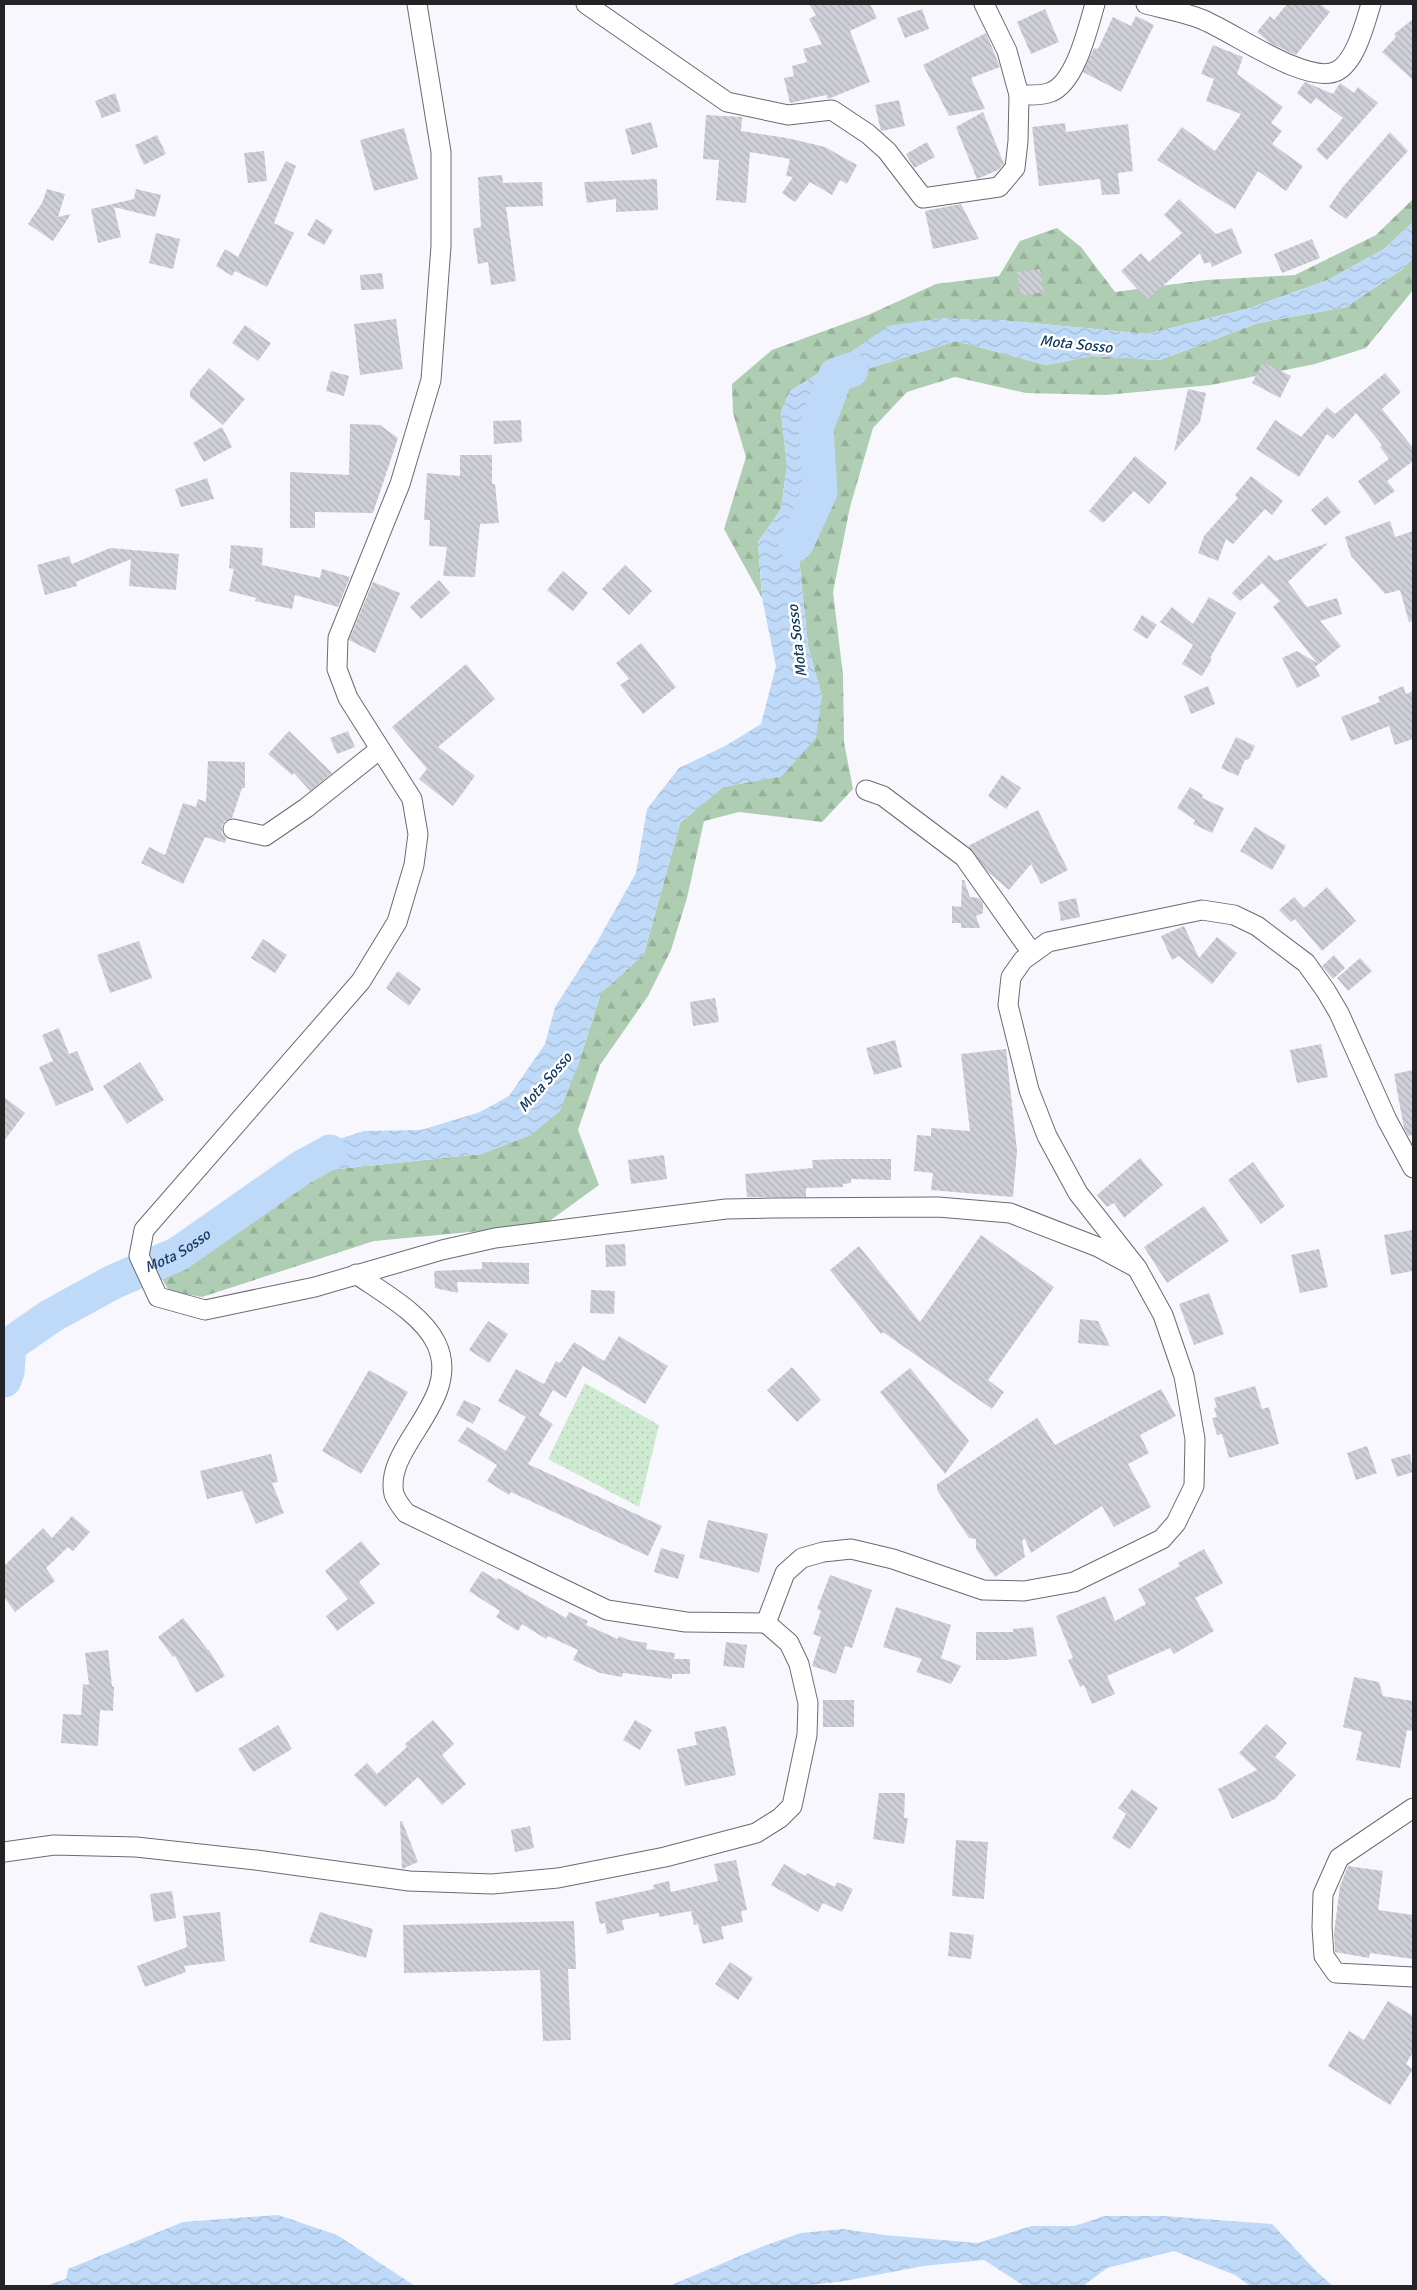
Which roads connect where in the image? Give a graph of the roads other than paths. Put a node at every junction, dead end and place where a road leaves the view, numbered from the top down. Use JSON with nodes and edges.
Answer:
{"nodes":[{"id":1,"x":418,"y":4,"type":"edge"},
{"id":2,"x":586,"y":4,"type":"edge"},
{"id":3,"x":984,"y":4,"type":"edge"},
{"id":4,"x":1095,"y":4,"type":"edge"},
{"id":5,"x":1146,"y":4,"type":"edge"},
{"id":6,"x":1371,"y":4,"type":"edge"},
{"id":7,"x":1020,"y":95,"type":"junction"},
{"id":8,"x":380,"y":749,"type":"junction"},
{"id":9,"x":866,"y":790,"type":"dead end"},
{"id":10,"x":233,"y":829,"type":"dead end"},
{"id":11,"x":1032,"y":953,"type":"junction"},
{"id":12,"x":1413,"y":1168,"type":"edge"},
{"id":13,"x":1137,"y":1268,"type":"junction"},
{"id":14,"x":356,"y":1274,"type":"junction"},
{"id":15,"x":766,"y":1623,"type":"junction"},
{"id":16,"x":1413,"y":1808,"type":"edge"},
{"id":17,"x":4,"y":1852,"type":"edge"},
{"id":18,"x":1413,"y":1977,"type":"edge"}],
"edges":[{"from":1,"to":8,"type":"street"},
{"from":2,"to":7,"type":"street"},
{"from":3,"to":7,"type":"street"},
{"from":4,"to":7,"type":"street"},
{"from":5,"to":6,"type":"street"},
{"from":8,"to":10,"type":"street"},
{"from":8,"to":14,"type":"street"},
{"from":9,"to":11,"type":"street"},
{"from":11,"to":12,"type":"street"},
{"from":11,"to":13,"type":"street"},
{"from":13,"to":14,"type":"street"},
{"from":13,"to":15,"type":"street"},
{"from":14,"to":15,"type":"street"},
{"from":15,"to":17,"type":"street"},
{"from":16,"to":18,"type":"street"}]}
